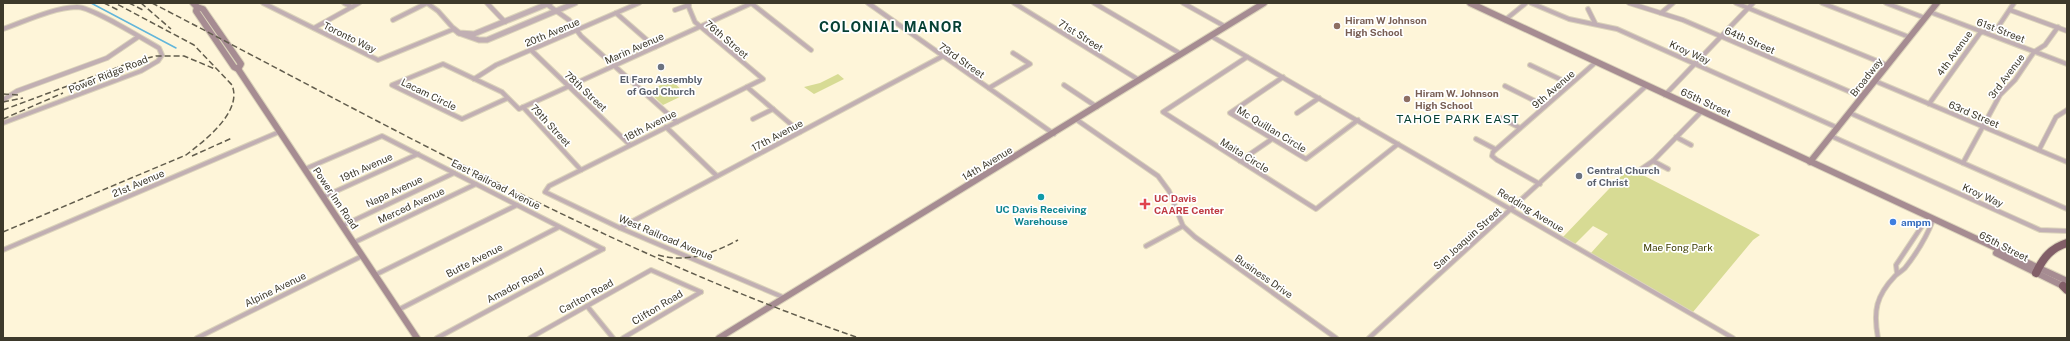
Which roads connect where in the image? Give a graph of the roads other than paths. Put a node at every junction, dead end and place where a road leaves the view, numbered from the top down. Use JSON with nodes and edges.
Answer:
{"nodes":[{"id":1,"x":263,"y":3,"type":"edge"},
{"id":2,"x":344,"y":3,"type":"edge"},
{"id":3,"x":359,"y":3,"type":"edge"},
{"id":4,"x":427,"y":3,"type":"edge"},
{"id":5,"x":486,"y":3,"type":"edge"},
{"id":6,"x":575,"y":3,"type":"edge"},
{"id":7,"x":639,"y":3,"type":"edge"},
{"id":8,"x":752,"y":3,"type":"edge"},
{"id":9,"x":868,"y":3,"type":"edge"},
{"id":10,"x":1014,"y":3,"type":"edge"},
{"id":11,"x":1094,"y":3,"type":"edge"},
{"id":12,"x":1184,"y":3,"type":"edge"},
{"id":13,"x":1264,"y":3,"type":"edge"},
{"id":14,"x":1470,"y":3,"type":"edge"},
{"id":15,"x":1526,"y":3,"type":"edge"},
{"id":16,"x":1532,"y":3,"type":"edge"},
{"id":17,"x":1629,"y":3,"type":"edge"},
{"id":18,"x":1673,"y":3,"type":"edge"},
{"id":19,"x":1736,"y":3,"type":"edge"},
{"id":20,"x":1753,"y":3,"type":"edge"},
{"id":21,"x":1822,"y":3,"type":"edge"},
{"id":22,"x":1886,"y":3,"type":"edge"},
{"id":23,"x":1936,"y":3,"type":"edge"},
{"id":24,"x":2014,"y":3,"type":"edge"},
{"id":25,"x":547,"y":4,"type":"edge"},
{"id":26,"x":688,"y":4,"type":"edge"},
{"id":27,"x":195,"y":5,"type":"edge"},
{"id":28,"x":352,"y":7,"type":"junction"},
{"id":29,"x":1748,"y":8,"type":"junction"},
{"id":30,"x":1588,"y":9,"type":"dead end"},
{"id":31,"x":675,"y":10,"type":"dead end"},
{"id":32,"x":2010,"y":10,"type":"junction"},
{"id":33,"x":556,"y":11,"type":"junction"},
{"id":34,"x":1930,"y":12,"type":"junction"},
{"id":35,"x":616,"y":13,"type":"junction"},
{"id":36,"x":1661,"y":13,"type":"junction"},
{"id":37,"x":1925,"y":18,"type":"junction"},
{"id":38,"x":393,"y":20,"type":"dead end"},
{"id":39,"x":1505,"y":20,"type":"junction"},
{"id":40,"x":505,"y":22,"type":"junction"},
{"id":41,"x":1595,"y":23,"type":"junction"},
{"id":42,"x":700,"y":27,"type":"junction"},
{"id":43,"x":1226,"y":27,"type":"junction"},
{"id":44,"x":2058,"y":27,"type":"junction"},
{"id":45,"x":314,"y":28,"type":"junction"},
{"id":46,"x":489,"y":28,"type":"junction"},
{"id":47,"x":3,"y":29,"type":"edge"},
{"id":48,"x":454,"y":29,"type":"junction"},
{"id":49,"x":577,"y":30,"type":"junction"},
{"id":50,"x":2067,"y":31,"type":"edge"},
{"id":51,"x":1984,"y":32,"type":"junction"},
{"id":52,"x":459,"y":33,"type":"junction"},
{"id":53,"x":1211,"y":36,"type":"junction"},
{"id":54,"x":138,"y":37,"type":"junction"},
{"id":55,"x":1722,"y":37,"type":"junction"},
{"id":56,"x":1910,"y":37,"type":"junction"},
{"id":57,"x":483,"y":40,"type":"junction"},
{"id":58,"x":655,"y":47,"type":"junction"},
{"id":59,"x":531,"y":50,"type":"junction"},
{"id":60,"x":811,"y":50,"type":"dead end"},
{"id":61,"x":2034,"y":52,"type":"junction"},
{"id":62,"x":1013,"y":53,"type":"dead end"},
{"id":63,"x":1181,"y":54,"type":"junction"},
{"id":64,"x":942,"y":56,"type":"junction"},
{"id":65,"x":1247,"y":57,"type":"junction"},
{"id":66,"x":1596,"y":62,"type":"junction"},
{"id":67,"x":443,"y":64,"type":"joint"},
{"id":68,"x":1696,"y":64,"type":"junction"},
{"id":69,"x":2067,"y":64,"type":"edge"},
{"id":70,"x":615,"y":65,"type":"junction"},
{"id":71,"x":1530,"y":65,"type":"dead end"},
{"id":72,"x":1887,"y":65,"type":"junction"},
{"id":73,"x":1282,"y":77,"type":"junction"},
{"id":74,"x":474,"y":79,"type":"junction"},
{"id":75,"x":763,"y":79,"type":"joint"},
{"id":76,"x":1139,"y":81,"type":"junction"},
{"id":77,"x":1875,"y":81,"type":"junction"},
{"id":78,"x":1570,"y":84,"type":"junction"},
{"id":79,"x":1064,"y":85,"type":"dead end"},
{"id":80,"x":569,"y":86,"type":"junction"},
{"id":81,"x":1505,"y":86,"type":"dead end"},
{"id":82,"x":1646,"y":86,"type":"junction"},
{"id":83,"x":747,"y":87,"type":"junction"},
{"id":84,"x":989,"y":88,"type":"junction"},
{"id":85,"x":1665,"y":95,"type":"junction"},
{"id":86,"x":1862,"y":97,"type":"junction"},
{"id":87,"x":508,"y":98,"type":"junction"},
{"id":88,"x":1319,"y":98,"type":"junction"},
{"id":89,"x":3,"y":100,"type":"edge"},
{"id":90,"x":1929,"y":104,"type":"junction"},
{"id":91,"x":1545,"y":106,"type":"junction"},
{"id":92,"x":523,"y":107,"type":"junction"},
{"id":93,"x":1098,"y":107,"type":"junction"},
{"id":94,"x":773,"y":109,"type":"junction"},
{"id":95,"x":2067,"y":110,"type":"edge"},
{"id":96,"x":1701,"y":112,"type":"junction"},
{"id":97,"x":1850,"y":113,"type":"junction"},
{"id":98,"x":1297,"y":114,"type":"dead end"},
{"id":99,"x":1501,"y":118,"type":"dead end"},
{"id":100,"x":753,"y":119,"type":"dead end"},
{"id":101,"x":1077,"y":120,"type":"junction"},
{"id":102,"x":1358,"y":120,"type":"junction"},
{"id":103,"x":677,"y":122,"type":"junction"},
{"id":104,"x":3,"y":123,"type":"edge"},
{"id":105,"x":1982,"y":126,"type":"junction"},
{"id":106,"x":666,"y":127,"type":"junction"},
{"id":107,"x":1520,"y":128,"type":"junction"},
{"id":108,"x":1838,"y":128,"type":"junction"},
{"id":109,"x":279,"y":132,"type":"junction"},
{"id":110,"x":800,"y":132,"type":"junction"},
{"id":111,"x":1054,"y":134,"type":"junction"},
{"id":112,"x":1831,"y":136,"type":"junction"},
{"id":113,"x":1676,"y":137,"type":"junction"},
{"id":114,"x":1272,"y":139,"type":"junction"},
{"id":115,"x":1476,"y":139,"type":"dead end"},
{"id":116,"x":1398,"y":144,"type":"junction"},
{"id":117,"x":1691,"y":145,"type":"dead end"},
{"id":118,"x":630,"y":146,"type":"junction"},
{"id":119,"x":1495,"y":149,"type":"junction"},
{"id":120,"x":2039,"y":150,"type":"junction"},
{"id":121,"x":418,"y":154,"type":"junction"},
{"id":122,"x":1240,"y":161,"type":"junction"},
{"id":123,"x":1652,"y":161,"type":"junction"},
{"id":124,"x":1810,"y":162,"type":"junction"},
{"id":125,"x":2067,"y":162,"type":"edge"},
{"id":126,"x":1963,"y":163,"type":"junction"},
{"id":127,"x":1668,"y":169,"type":"dead end"},
{"id":128,"x":305,"y":170,"type":"junction"},
{"id":129,"x":581,"y":170,"type":"junction"},
{"id":130,"x":1637,"y":172,"type":"dead end"},
{"id":131,"x":454,"y":173,"type":"junction"},
{"id":132,"x":717,"y":176,"type":"junction"},
{"id":133,"x":476,"y":184,"type":"junction"},
{"id":134,"x":1540,"y":184,"type":"junction"},
{"id":135,"x":546,"y":189,"type":"joint"},
{"id":136,"x":323,"y":197,"type":"junction"},
{"id":137,"x":517,"y":205,"type":"junction"},
{"id":138,"x":2067,"y":209,"type":"edge"},
{"id":139,"x":1512,"y":210,"type":"junction"},
{"id":140,"x":1933,"y":220,"type":"junction"},
{"id":141,"x":342,"y":226,"type":"junction"},
{"id":142,"x":1183,"y":226,"type":"junction"},
{"id":143,"x":559,"y":227,"type":"junction"},
{"id":144,"x":620,"y":228,"type":"junction"},
{"id":145,"x":2067,"y":231,"type":"edge"},
{"id":146,"x":353,"y":243,"type":"junction"},
{"id":147,"x":2067,"y":243,"type":"edge"},
{"id":148,"x":1146,"y":246,"type":"dead end"},
{"id":149,"x":602,"y":249,"type":"joint"},
{"id":150,"x":3,"y":250,"type":"edge"},
{"id":151,"x":362,"y":256,"type":"junction"},
{"id":152,"x":651,"y":270,"type":"joint"},
{"id":153,"x":2037,"y":270,"type":"junction"},
{"id":154,"x":1897,"y":273,"type":"junction"},
{"id":155,"x":375,"y":275,"type":"junction"},
{"id":156,"x":2066,"y":286,"type":"edge"},
{"id":157,"x":785,"y":298,"type":"junction"},
{"id":158,"x":587,"y":306,"type":"junction"},
{"id":159,"x":398,"y":310,"type":"junction"},
{"id":160,"x":197,"y":338,"type":"edge"},
{"id":161,"x":417,"y":338,"type":"edge"},
{"id":162,"x":437,"y":338,"type":"edge"},
{"id":163,"x":530,"y":338,"type":"edge"},
{"id":164,"x":613,"y":338,"type":"edge"},
{"id":165,"x":623,"y":338,"type":"edge"},
{"id":166,"x":719,"y":338,"type":"edge"},
{"id":167,"x":1336,"y":338,"type":"edge"},
{"id":168,"x":1369,"y":338,"type":"edge"},
{"id":169,"x":1733,"y":338,"type":"edge"},
{"id":170,"x":1878,"y":338,"type":"edge"}],
"edges":[{"from":1,"to":45,"type":"street","name":"Toronto Way"},
{"from":2,"to":28,"type":"street"},
{"from":3,"to":28,"type":"street"},
{"from":4,"to":38,"type":"street"},
{"from":4,"to":48,"type":"street"},
{"from":5,"to":40,"type":"street"},
{"from":6,"to":33,"type":"street"},
{"from":7,"to":35,"type":"street","name":"20th Avenue"},
{"from":8,"to":42,"type":"street","name":"Marin Avenue"},
{"from":8,"to":60,"type":"street"},
{"from":9,"to":64,"type":"street","name":"73rd Street"},
{"from":10,"to":76,"type":"street","name":"71st Street"},
{"from":11,"to":63,"type":"street"},
{"from":12,"to":43,"type":"street"},
{"from":13,"to":43,"type":"main road","name":"14th Avenue"},
{"from":14,"to":39,"type":"main road","name":"65th Street"},
{"from":15,"to":39,"type":"street"},
{"from":16,"to":41,"type":"street","name":"Kroy Way"},
{"from":17,"to":36,"type":"street","name":"64th Street"},
{"from":18,"to":36,"type":"street"},
{"from":19,"to":29,"type":"street"},
{"from":20,"to":29,"type":"street"},
{"from":21,"to":56,"type":"street"},
{"from":22,"to":37,"type":"street"},
{"from":23,"to":34,"type":"main road","name":"Broadway"},
{"from":24,"to":32,"type":"street","name":"4th Avenue"},
{"from":25,"to":33,"type":"street"},
{"from":25,"to":40,"type":"street"},
{"from":26,"to":31,"type":"street","name":"76th Street"},
{"from":26,"to":42,"type":"street","name":"76th Street"},
{"from":27,"to":109,"type":"main road","name":"Power Inn Road"},
{"from":28,"to":45,"type":"street"},
{"from":29,"to":55,"type":"street"},
{"from":29,"to":72,"type":"street"},
{"from":30,"to":41,"type":"street"},
{"from":32,"to":44,"type":"street"},
{"from":32,"to":51,"type":"street","name":"4th Avenue"},
{"from":33,"to":49,"type":"street"},
{"from":33,"to":57,"type":"street"},
{"from":34,"to":37,"type":"main road","name":"Broadway"},
{"from":34,"to":51,"type":"street","name":"61st Street"},
{"from":35,"to":49,"type":"street","name":"20th Avenue"},
{"from":35,"to":58,"type":"street"},
{"from":36,"to":55,"type":"street","name":"64th Street"},
{"from":37,"to":56,"type":"main road","name":"Broadway"},
{"from":39,"to":66,"type":"main road","name":"65th Street"},
{"from":40,"to":46,"type":"street"},
{"from":41,"to":68,"type":"street","name":"Kroy Way"},
{"from":42,"to":58,"type":"street","name":"Marin Avenue"},
{"from":42,"to":75,"type":"street","name":"76th Street"},
{"from":43,"to":53,"type":"main road","name":"14th Avenue"},
{"from":44,"to":50,"type":"street"},
{"from":44,"to":61,"type":"street","name":"3rd Avenue"},
{"from":45,"to":48,"type":"street","name":"Toronto Way"},
{"from":46,"to":52,"type":"street"},
{"from":46,"to":57,"type":"street"},
{"from":47,"to":54,"type":"street","name":"Power Ridge Road"},
{"from":48,"to":52,"type":"street"},
{"from":49,"to":59,"type":"street","name":"20th Avenue"},
{"from":49,"to":70,"type":"street"},
{"from":51,"to":61,"type":"street","name":"61st Street"},
{"from":51,"to":90,"type":"street","name":"4th Avenue"},
{"from":52,"to":57,"type":"street"},
{"from":53,"to":63,"type":"main road","name":"14th Avenue"},
{"from":53,"to":65,"type":"street","name":"Redding Avenue"},
{"from":54,"to":89,"type":"street"},
{"from":54,"to":104,"type":"street","name":"Power Ridge Road"},
{"from":55,"to":68,"type":"street"},
{"from":55,"to":86,"type":"street","name":"64th Street"},
{"from":56,"to":72,"type":"main road","name":"Broadway"},
{"from":58,"to":70,"type":"street","name":"Marin Avenue"},
{"from":59,"to":74,"type":"street","name":"20th Avenue"},
{"from":59,"to":80,"type":"street","name":"78th Street"},
{"from":61,"to":69,"type":"street","name":"61st Street"},
{"from":61,"to":105,"type":"street","name":"3rd Avenue"},
{"from":62,"to":84,"type":"street","name":"73rd Street"},
{"from":63,"to":76,"type":"main road","name":"14th Avenue"},
{"from":64,"to":84,"type":"street","name":"73rd Street"},
{"from":64,"to":110,"type":"street","name":"17th Avenue"},
{"from":65,"to":73,"type":"street","name":"Redding Avenue"},
{"from":65,"to":122,"type":"street","name":"Maita Circle"},
{"from":66,"to":78,"type":"street","name":"9th Avenue"},
{"from":66,"to":82,"type":"main road","name":"65th Street"},
{"from":67,"to":74,"type":"street","name":"79th Street"},
{"from":67,"to":87,"type":"street","name":"Lacam Circle"},
{"from":68,"to":85,"type":"street"},
{"from":68,"to":108,"type":"street","name":"Kroy Way"},
{"from":70,"to":80,"type":"street","name":"Marin Avenue"},
{"from":70,"to":103,"type":"street"},
{"from":71,"to":78,"type":"street"},
{"from":72,"to":77,"type":"main road","name":"Broadway"},
{"from":73,"to":88,"type":"street","name":"Redding Avenue"},
{"from":73,"to":114,"type":"street","name":"Mc Quillan Circle"},
{"from":74,"to":87,"type":"street","name":"79th Street"},
{"from":75,"to":83,"type":"street","name":"18th Avenue"},
{"from":76,"to":93,"type":"main road","name":"14th Avenue"},
{"from":77,"to":86,"type":"main road","name":"Broadway"},
{"from":77,"to":90,"type":"street","name":"63rd Street"},
{"from":78,"to":91,"type":"street","name":"9th Avenue"},
{"from":79,"to":93,"type":"street"},
{"from":80,"to":92,"type":"street","name":"Marin Avenue"},
{"from":80,"to":118,"type":"street","name":"78th Street"},
{"from":81,"to":91,"type":"street"},
{"from":82,"to":85,"type":"main road","name":"65th Street"},
{"from":82,"to":134,"type":"street","name":"San Joaquin Street"},
{"from":83,"to":94,"type":"street"},
{"from":83,"to":103,"type":"street","name":"18th Avenue"},
{"from":84,"to":111,"type":"street","name":"73rd Street"},
{"from":85,"to":96,"type":"main road","name":"65th Street"},
{"from":86,"to":97,"type":"main road","name":"Broadway"},
{"from":87,"to":92,"type":"street","name":"79th Street"},
{"from":88,"to":98,"type":"street"},
{"from":88,"to":102,"type":"street","name":"Redding Avenue"},
{"from":90,"to":105,"type":"street","name":"63rd Street"},
{"from":91,"to":107,"type":"street","name":"9th Avenue"},
{"from":92,"to":129,"type":"street","name":"79th Street"},
{"from":93,"to":101,"type":"main road","name":"14th Avenue"},
{"from":94,"to":100,"type":"street"},
{"from":94,"to":110,"type":"street"},
{"from":95,"to":120,"type":"street"},
{"from":96,"to":113,"type":"street"},
{"from":96,"to":124,"type":"main road","name":"65th Street"},
{"from":97,"to":108,"type":"main road","name":"Broadway"},
{"from":97,"to":126,"type":"street"},
{"from":99,"to":107,"type":"street"},
{"from":101,"to":111,"type":"main road","name":"14th Avenue"},
{"from":101,"to":142,"type":"street","name":"Business Drive"},
{"from":102,"to":114,"type":"street","name":"Mc Quillan Circle"},
{"from":102,"to":116,"type":"street","name":"Redding Avenue"},
{"from":103,"to":106,"type":"street","name":"18th Avenue"},
{"from":105,"to":120,"type":"street","name":"63rd Street"},
{"from":105,"to":126,"type":"street","name":"3rd Avenue"},
{"from":106,"to":118,"type":"street","name":"18th Avenue"},
{"from":106,"to":132,"type":"street"},
{"from":107,"to":119,"type":"street","name":"9th Avenue"},
{"from":108,"to":112,"type":"main road","name":"Broadway"},
{"from":109,"to":128,"type":"main road","name":"Power Inn Road"},
{"from":109,"to":150,"type":"street","name":"21st Avenue"},
{"from":110,"to":132,"type":"street","name":"17th Avenue"},
{"from":111,"to":157,"type":"main road","name":"14th Avenue"},
{"from":112,"to":124,"type":"main road","name":"Broadway"},
{"from":112,"to":145,"type":"street","name":"Kroy Way"},
{"from":113,"to":117,"type":"street"},
{"from":113,"to":123,"type":"street"},
{"from":114,"to":122,"type":"street"},
{"from":115,"to":119,"type":"street"},
{"from":116,"to":122,"type":"street","name":"Maita Circle"},
{"from":116,"to":139,"type":"street","name":"Redding Avenue"},
{"from":118,"to":129,"type":"street","name":"18th Avenue"},
{"from":119,"to":134,"type":"street"},
{"from":120,"to":125,"type":"street","name":"63rd Street"},
{"from":121,"to":128,"type":"street","name":"East Railroad Avenue"},
{"from":121,"to":131,"type":"street","name":"East Railroad Avenue"},
{"from":121,"to":136,"type":"street","name":"19th Avenue"},
{"from":123,"to":127,"type":"street"},
{"from":123,"to":130,"type":"street"},
{"from":124,"to":140,"type":"main road","name":"65th Street"},
{"from":126,"to":138,"type":"street"},
{"from":128,"to":136,"type":"main road","name":"Power Inn Road"},
{"from":129,"to":135,"type":"street","name":"18th Avenue"},
{"from":131,"to":133,"type":"street","name":"East Railroad Avenue"},
{"from":131,"to":141,"type":"street","name":"Napa Avenue"},
{"from":132,"to":144,"type":"street","name":"17th Avenue"},
{"from":133,"to":137,"type":"street","name":"East Railroad Avenue"},
{"from":133,"to":146,"type":"street","name":"Merced Avenue"},
{"from":134,"to":139,"type":"street","name":"San Joaquin Street"},
{"from":135,"to":144,"type":"street","name":"West Railroad Avenue"},
{"from":136,"to":141,"type":"main road","name":"Power Inn Road"},
{"from":137,"to":143,"type":"street","name":"East Railroad Avenue"},
{"from":137,"to":155,"type":"street"},
{"from":139,"to":168,"type":"street","name":"San Joaquin Street"},
{"from":139,"to":169,"type":"street","name":"Redding Avenue"},
{"from":140,"to":153,"type":"main road","name":"65th Street"},
{"from":140,"to":154,"type":"street"},
{"from":140,"to":154,"type":"street"},
{"from":141,"to":146,"type":"main road","name":"Power Inn Road"},
{"from":142,"to":148,"type":"street"},
{"from":142,"to":167,"type":"street","name":"Business Drive"},
{"from":143,"to":149,"type":"street","name":"East Railroad Avenue"},
{"from":143,"to":159,"type":"street","name":"Butte Avenue"},
{"from":144,"to":157,"type":"street","name":"West Railroad Avenue"},
{"from":146,"to":151,"type":"main road","name":"Power Inn Road"},
{"from":147,"to":153,"type":"highway"},
{"from":149,"to":162,"type":"street","name":"Amador Road"},
{"from":151,"to":155,"type":"main road","name":"Power Inn Road"},
{"from":151,"to":160,"type":"street","name":"Alpine Avenue"},
{"from":152,"to":158,"type":"street","name":"Carlton Road"},
{"from":152,"to":165,"type":"street","name":"Clifton Road"},
{"from":153,"to":156,"type":"main road","name":"65th Street"},
{"from":154,"to":170,"type":"street"},
{"from":155,"to":159,"type":"main road","name":"Power Inn Road"},
{"from":157,"to":166,"type":"main road","name":"14th Avenue"},
{"from":158,"to":163,"type":"street","name":"Carlton Road"},
{"from":158,"to":164,"type":"street"},
{"from":159,"to":161,"type":"main road","name":"Power Inn Road"}]}
